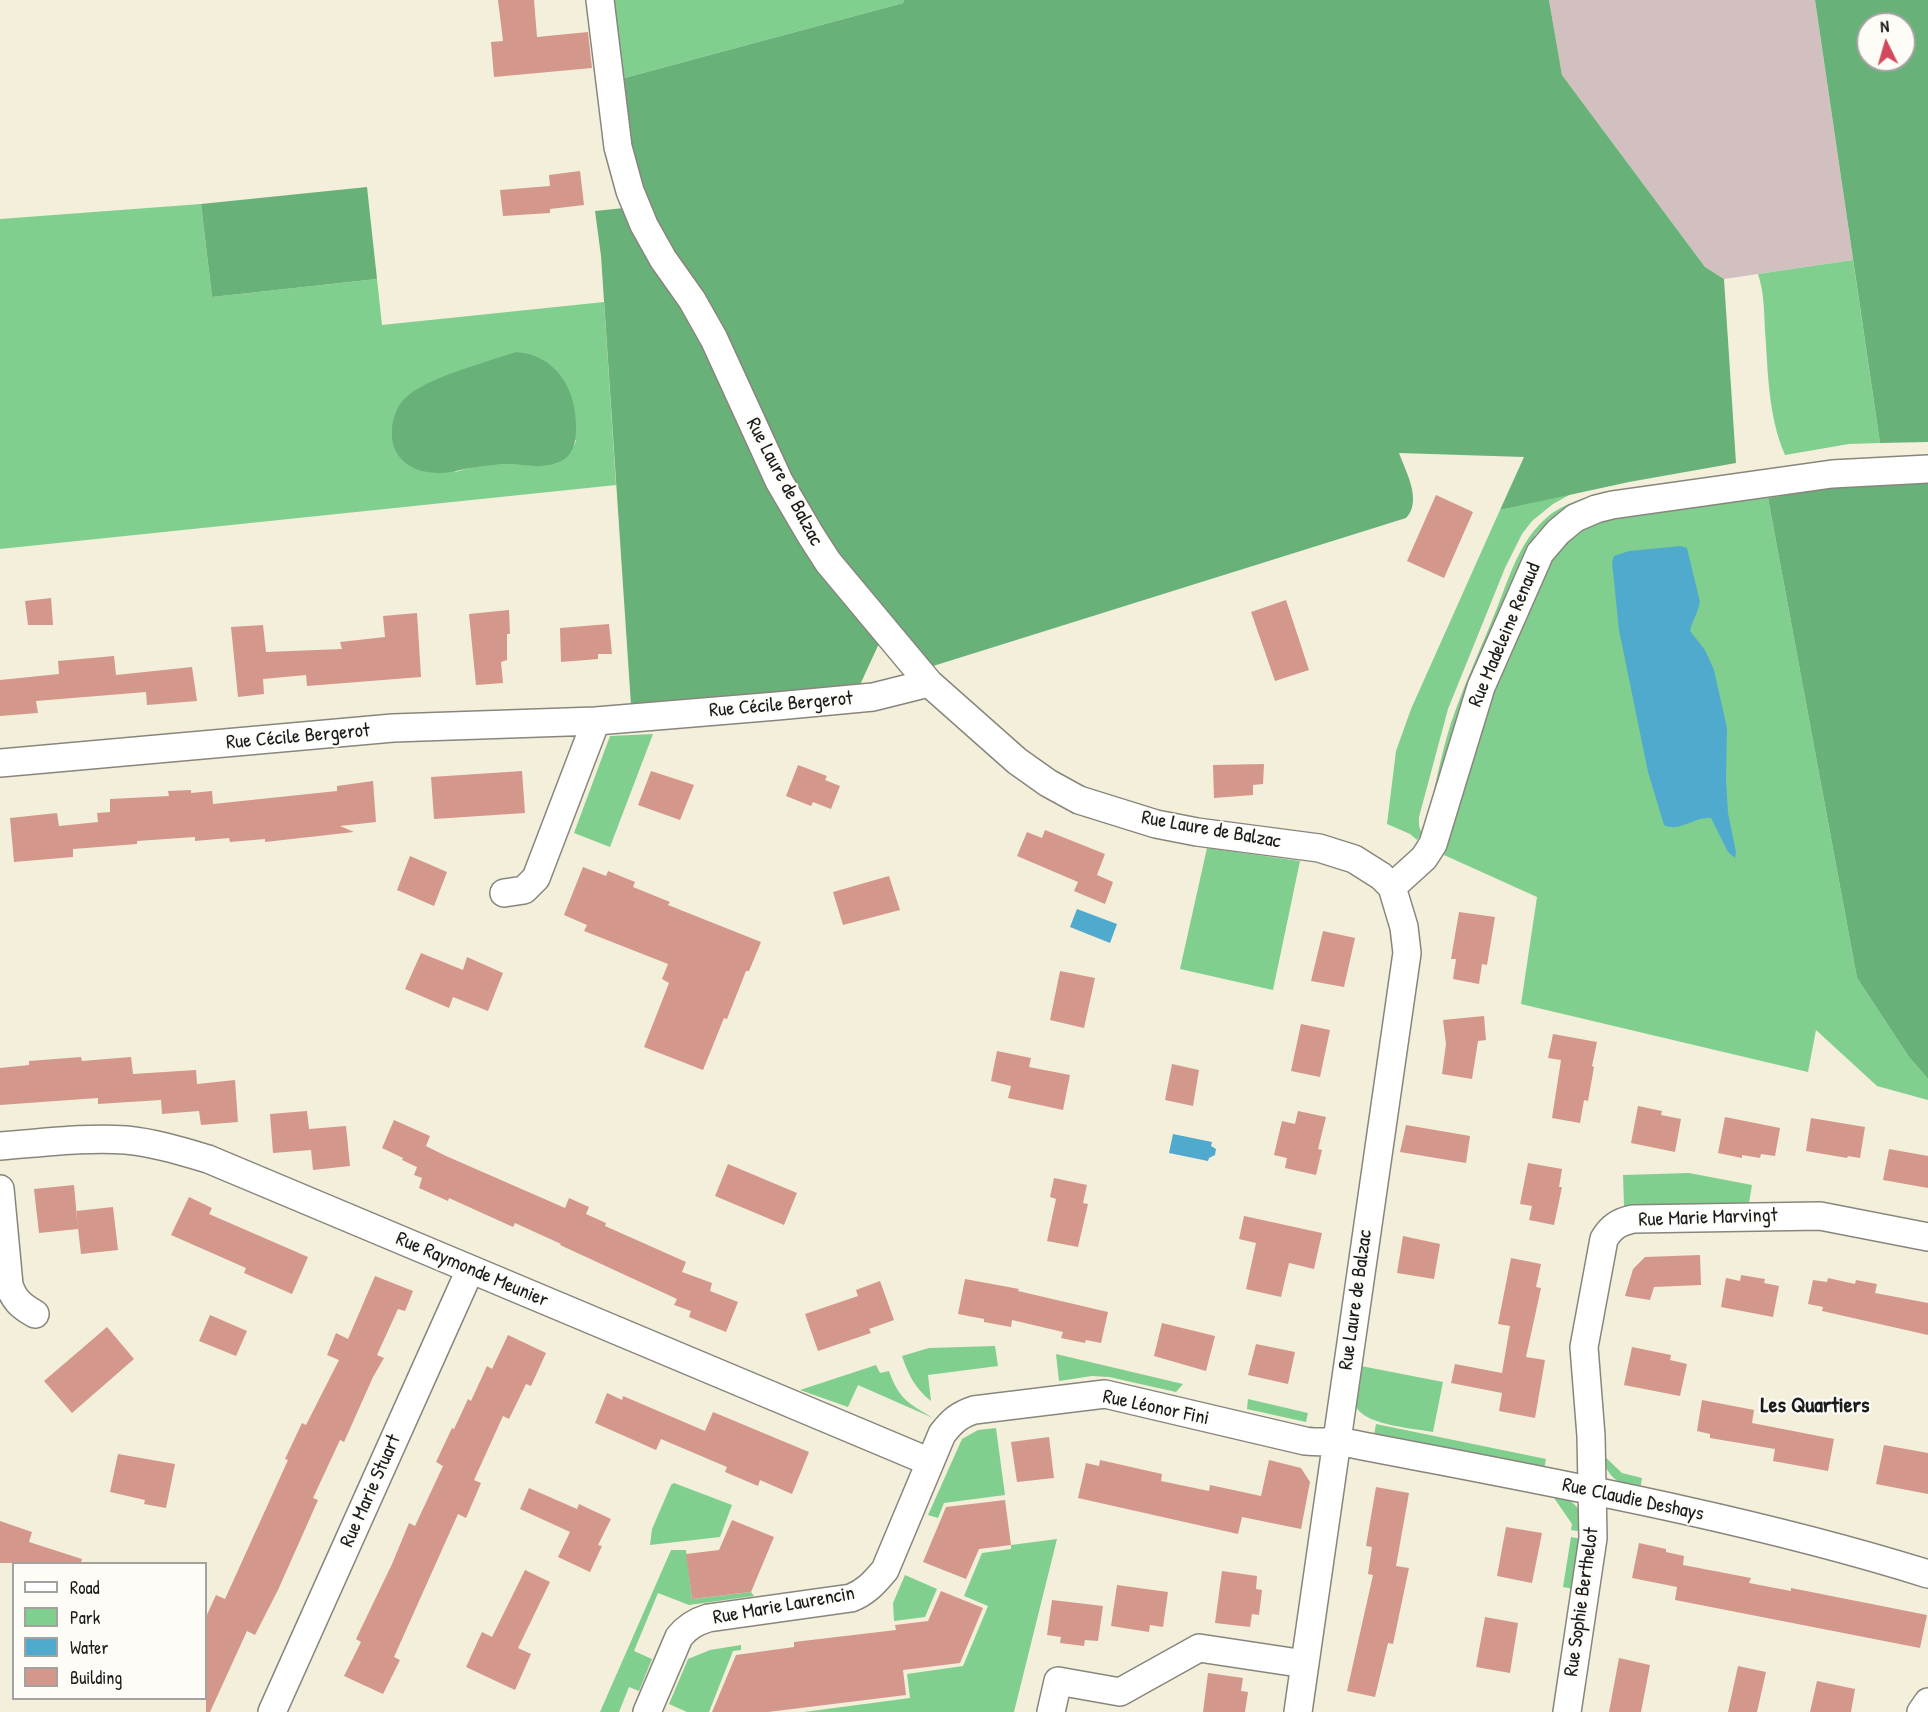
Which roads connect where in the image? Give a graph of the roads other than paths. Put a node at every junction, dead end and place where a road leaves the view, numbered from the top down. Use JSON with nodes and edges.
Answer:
{"nodes":[{"id":1,"x":600,"y":0,"type":"edge"},
{"id":2,"x":1928,"y":469,"type":"edge"},
{"id":3,"x":929,"y":683,"type":"junction"},
{"id":4,"x":596,"y":721,"type":"junction"},
{"id":5,"x":0,"y":763,"type":"edge"},
{"id":6,"x":1392,"y":887,"type":"junction"},
{"id":7,"x":504,"y":893,"type":"dead end"},
{"id":8,"x":0,"y":1146,"type":"edge"},
{"id":9,"x":0,"y":1189,"type":"edge"},
{"id":10,"x":1928,"y":1238,"type":"edge"},
{"id":11,"x":470,"y":1270,"type":"junction"},
{"id":12,"x":35,"y":1314,"type":"dead end"},
{"id":13,"x":1335,"y":1441,"type":"junction"},
{"id":14,"x":930,"y":1462,"type":"junction"},
{"id":15,"x":1593,"y":1491,"type":"junction"},
{"id":16,"x":1928,"y":1574,"type":"edge"},
{"id":17,"x":1305,"y":1664,"type":"junction"},
{"id":18,"x":1928,"y":1701,"type":"edge"},
{"id":19,"x":272,"y":1712,"type":"edge"},
{"id":20,"x":647,"y":1712,"type":"edge"},
{"id":21,"x":1051,"y":1712,"type":"edge"},
{"id":22,"x":1298,"y":1712,"type":"edge"},
{"id":23,"x":1567,"y":1712,"type":"edge"},
{"id":24,"x":1921,"y":1712,"type":"edge"}],
"edges":[{"from":1,"to":3,"type":"street","name":"Rue Laure de Balzac"},
{"from":2,"to":6,"type":"street","name":"Rue Madeleine Renaud"},
{"from":3,"to":4,"type":"street","name":"Rue Cécile Bergerot"},
{"from":3,"to":6,"type":"street","name":"Rue Laure de Balzac"},
{"from":4,"to":5,"type":"street","name":"Rue Cécile Bergerot"},
{"from":4,"to":7,"type":"street"},
{"from":6,"to":13,"type":"street","name":"Rue Laure de Balzac"},
{"from":8,"to":11,"type":"street","name":"Rue Raymonde Meunier"},
{"from":9,"to":12,"type":"street"},
{"from":10,"to":15,"type":"street","name":"Rue Marie Marvingt"},
{"from":11,"to":14,"type":"street","name":"Rue Raymonde Meunier"},
{"from":11,"to":19,"type":"street","name":"Rue Marie Stuart"},
{"from":13,"to":14,"type":"street","name":"Rue Léonor Fini"},
{"from":13,"to":15,"type":"street","name":"Rue Claudie Deshays"},
{"from":13,"to":17,"type":"street","name":"Rue Laure de Balzac"},
{"from":14,"to":20,"type":"street","name":"Rue Marie Laurencin"},
{"from":15,"to":16,"type":"street","name":"Rue Claudie Deshays"},
{"from":15,"to":23,"type":"street","name":"Rue Sophie Berthelot"},
{"from":17,"to":21,"type":"street"},
{"from":17,"to":22,"type":"street","name":"Rue Laure de Balzac"},
{"from":18,"to":24,"type":"street"}]}
